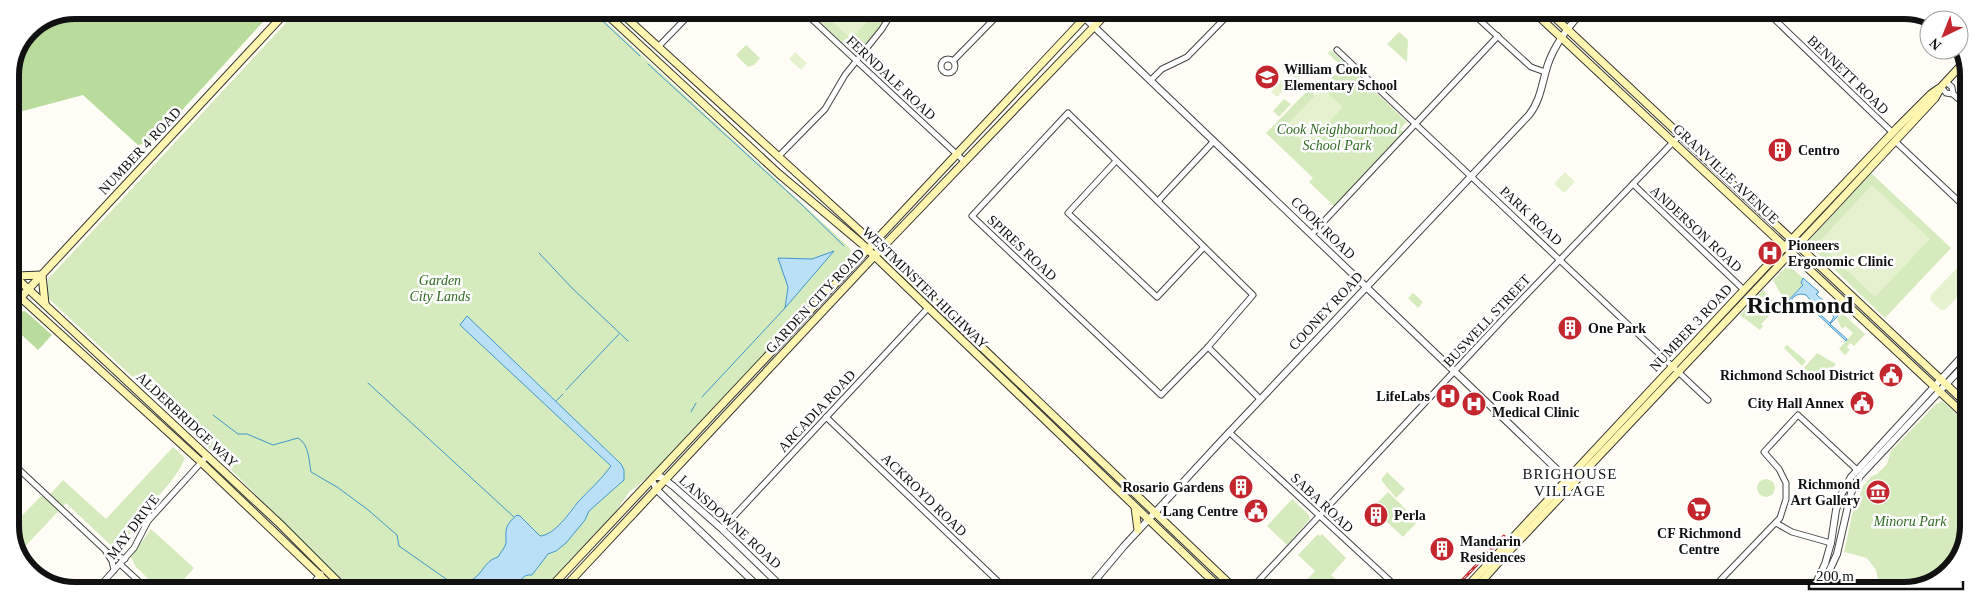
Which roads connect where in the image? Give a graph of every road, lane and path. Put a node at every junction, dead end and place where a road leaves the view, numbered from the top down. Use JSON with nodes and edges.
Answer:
{"nodes":[{"id":1,"x":280,"y":19,"type":"edge"},
{"id":2,"x":612,"y":19,"type":"edge"},
{"id":3,"x":628,"y":19,"type":"edge"},
{"id":4,"x":685,"y":19,"type":"edge"},
{"id":5,"x":812,"y":19,"type":"edge"},
{"id":6,"x":888,"y":19,"type":"edge"},
{"id":7,"x":994,"y":19,"type":"edge"},
{"id":8,"x":1084,"y":19,"type":"edge"},
{"id":9,"x":1086,"y":19,"type":"edge"},
{"id":10,"x":1102,"y":19,"type":"edge"},
{"id":11,"x":1225,"y":19,"type":"edge"},
{"id":12,"x":1480,"y":19,"type":"edge"},
{"id":13,"x":1542,"y":19,"type":"edge"},
{"id":14,"x":1556,"y":19,"type":"edge"},
{"id":15,"x":1576,"y":19,"type":"edge"},
{"id":16,"x":1774,"y":19,"type":"edge"},
{"id":17,"x":1094,"y":27,"type":"junction"},
{"id":18,"x":1567,"y":29,"type":"junction"},
{"id":19,"x":1498,"y":36,"type":"junction"},
{"id":20,"x":1561,"y":37,"type":"junction"},
{"id":21,"x":658,"y":47,"type":"junction"},
{"id":22,"x":1337,"y":50,"type":"dead end"},
{"id":23,"x":650,"y":55,"type":"junction"},
{"id":24,"x":856,"y":60,"type":"junction"},
{"id":25,"x":953,"y":60,"type":"dead end"},
{"id":26,"x":1959,"y":67,"type":"edge"},
{"id":27,"x":1545,"y":72,"type":"junction"},
{"id":28,"x":1150,"y":80,"type":"junction"},
{"id":29,"x":1944,"y":84,"type":"junction"},
{"id":30,"x":1960,"y":100,"type":"edge"},
{"id":31,"x":1414,"y":124,"type":"junction"},
{"id":32,"x":1680,"y":135,"type":"junction"},
{"id":33,"x":1893,"y":139,"type":"junction"},
{"id":34,"x":1214,"y":141,"type":"junction"},
{"id":35,"x":1673,"y":142,"type":"junction"},
{"id":36,"x":957,"y":154,"type":"junction"},
{"id":37,"x":778,"y":158,"type":"junction"},
{"id":38,"x":1116,"y":161,"type":"junction"},
{"id":39,"x":964,"y":162,"type":"junction"},
{"id":40,"x":1472,"y":176,"type":"junction"},
{"id":41,"x":1633,"y":184,"type":"junction"},
{"id":42,"x":1158,"y":201,"type":"junction"},
{"id":43,"x":1960,"y":202,"type":"edge"},
{"id":44,"x":1312,"y":234,"type":"junction"},
{"id":45,"x":1795,"y":242,"type":"junction"},
{"id":46,"x":873,"y":244,"type":"junction"},
{"id":47,"x":1204,"y":247,"type":"junction"},
{"id":48,"x":868,"y":250,"type":"junction"},
{"id":49,"x":880,"y":250,"type":"junction"},
{"id":50,"x":1789,"y":250,"type":"junction"},
{"id":51,"x":874,"y":256,"type":"junction"},
{"id":52,"x":1561,"y":260,"type":"junction"},
{"id":53,"x":19,"y":275,"type":"edge"},
{"id":54,"x":42,"y":275,"type":"junction"},
{"id":55,"x":19,"y":280,"type":"edge"},
{"id":56,"x":1366,"y":286,"type":"junction"},
{"id":57,"x":29,"y":289,"type":"junction"},
{"id":58,"x":1744,"y":290,"type":"junction"},
{"id":59,"x":21,"y":298,"type":"joint"},
{"id":60,"x":45,"y":304,"type":"junction"},
{"id":61,"x":928,"y":308,"type":"junction"},
{"id":62,"x":1208,"y":347,"type":"junction"},
{"id":63,"x":1960,"y":360,"type":"edge"},
{"id":64,"x":1672,"y":367,"type":"junction"},
{"id":65,"x":1960,"y":368,"type":"edge"},
{"id":66,"x":1456,"y":372,"type":"junction"},
{"id":67,"x":1679,"y":372,"type":"junction"},
{"id":68,"x":1944,"y":381,"type":"junction"},
{"id":69,"x":1937,"y":388,"type":"junction"},
{"id":70,"x":1960,"y":397,"type":"edge"},
{"id":71,"x":1260,"y":399,"type":"junction"},
{"id":72,"x":1708,"y":400,"type":"dead end"},
{"id":73,"x":1960,"y":410,"type":"edge"},
{"id":74,"x":826,"y":417,"type":"junction"},
{"id":75,"x":1229,"y":432,"type":"junction"},
{"id":76,"x":207,"y":456,"type":"junction"},
{"id":77,"x":201,"y":462,"type":"junction"},
{"id":78,"x":1856,"y":469,"type":"junction"},
{"id":79,"x":19,"y":470,"type":"edge"},
{"id":80,"x":653,"y":478,"type":"junction"},
{"id":81,"x":1567,"y":478,"type":"junction"},
{"id":82,"x":666,"y":480,"type":"junction"},
{"id":83,"x":1573,"y":484,"type":"junction"},
{"id":84,"x":657,"y":490,"type":"junction"},
{"id":85,"x":1135,"y":506,"type":"junction"},
{"id":86,"x":1154,"y":514,"type":"junction"},
{"id":87,"x":1319,"y":517,"type":"junction"},
{"id":88,"x":1148,"y":519,"type":"junction"},
{"id":89,"x":1776,"y":523,"type":"junction"},
{"id":90,"x":722,"y":529,"type":"junction"},
{"id":91,"x":1138,"y":530,"type":"junction"},
{"id":92,"x":1831,"y":544,"type":"junction"},
{"id":93,"x":104,"y":550,"type":"junction"},
{"id":94,"x":125,"y":559,"type":"junction"},
{"id":95,"x":120,"y":564,"type":"junction"},
{"id":96,"x":114,"y":570,"type":"junction"},
{"id":97,"x":322,"y":573,"type":"junction"},
{"id":98,"x":103,"y":582,"type":"edge"},
{"id":99,"x":140,"y":582,"type":"edge"},
{"id":100,"x":314,"y":582,"type":"edge"},
{"id":101,"x":329,"y":582,"type":"edge"},
{"id":102,"x":335,"y":582,"type":"edge"},
{"id":103,"x":556,"y":582,"type":"edge"},
{"id":104,"x":570,"y":582,"type":"edge"},
{"id":105,"x":754,"y":582,"type":"edge"},
{"id":106,"x":777,"y":582,"type":"edge"},
{"id":107,"x":998,"y":582,"type":"edge"},
{"id":108,"x":1094,"y":582,"type":"edge"},
{"id":109,"x":1214,"y":582,"type":"edge"},
{"id":110,"x":1227,"y":582,"type":"edge"},
{"id":111,"x":1258,"y":582,"type":"edge"},
{"id":112,"x":1391,"y":582,"type":"edge"},
{"id":113,"x":1471,"y":582,"type":"edge"},
{"id":114,"x":1481,"y":582,"type":"edge"},
{"id":115,"x":1719,"y":582,"type":"edge"},
{"id":116,"x":1816,"y":582,"type":"edge"},
{"id":117,"x":1824,"y":582,"type":"edge"}],
"edges":[{"from":1,"to":54,"type":"main road","name":"NUMBER 4 ROAD"},
{"from":2,"to":23,"type":"main road","name":"WESTMINSTER HIGHWAY"},
{"from":3,"to":21,"type":"main road","name":"WESTMINSTER HIGHWAY"},
{"from":4,"to":21,"type":"street"},
{"from":5,"to":24,"type":"street","name":"FERNDALE ROAD"},
{"from":6,"to":24,"type":"street"},
{"from":7,"to":25,"type":"street"},
{"from":8,"to":36,"type":"main road","name":"GARDEN CITY ROAD"},
{"from":9,"to":17,"type":"street","name":"COOK ROAD"},
{"from":10,"to":17,"type":"main road","name":"GARDEN CITY ROAD"},
{"from":11,"to":28,"type":"street"},
{"from":12,"to":19,"type":"street"},
{"from":13,"to":20,"type":"main road","name":"GRANVILLE AVENUE"},
{"from":14,"to":18,"type":"main road","name":"GRANVILLE AVENUE"},
{"from":15,"to":18,"type":"street","name":"COONEY ROAD"},
{"from":16,"to":33,"type":"street","name":"BENNETT ROAD"},
{"from":17,"to":28,"type":"street","name":"COOK ROAD"},
{"from":17,"to":39,"type":"main road","name":"GARDEN CITY ROAD"},
{"from":18,"to":20,"type":"street","name":"COONEY ROAD"},
{"from":18,"to":32,"type":"main road","name":"GRANVILLE AVENUE"},
{"from":19,"to":27,"type":"street"},
{"from":19,"to":31,"type":"street"},
{"from":20,"to":27,"type":"street","name":"COONEY ROAD"},
{"from":20,"to":35,"type":"main road","name":"GRANVILLE AVENUE"},
{"from":21,"to":23,"type":"main road"},
{"from":21,"to":37,"type":"main road","name":"WESTMINSTER HIGHWAY"},
{"from":22,"to":31,"type":"street","name":"PARK ROAD"},
{"from":23,"to":48,"type":"main road","name":"WESTMINSTER HIGHWAY"},
{"from":24,"to":36,"type":"street","name":"FERNDALE ROAD"},
{"from":24,"to":37,"type":"street"},
{"from":26,"to":29,"type":"main road","name":"NUMBER 3 ROAD"},
{"from":27,"to":40,"type":"street","name":"COONEY ROAD"},
{"from":28,"to":34,"type":"street","name":"COOK ROAD"},
{"from":29,"to":30,"type":"street"},
{"from":29,"to":33,"type":"main road","name":"NUMBER 3 ROAD"},
{"from":31,"to":40,"type":"street","name":"PARK ROAD"},
{"from":31,"to":44,"type":"street"},
{"from":32,"to":35,"type":"street","name":"BUSWELL STREET"},
{"from":32,"to":45,"type":"main road","name":"GRANVILLE AVENUE"},
{"from":33,"to":43,"type":"street","name":"BENNETT ROAD"},
{"from":33,"to":45,"type":"main road","name":"NUMBER 3 ROAD"},
{"from":34,"to":42,"type":"street"},
{"from":34,"to":44,"type":"street","name":"COOK ROAD"},
{"from":35,"to":41,"type":"street","name":"BUSWELL STREET"},
{"from":35,"to":50,"type":"main road","name":"GRANVILLE AVENUE"},
{"from":36,"to":39,"type":"street","name":"FERNDALE ROAD"},
{"from":36,"to":46,"type":"main road","name":"GARDEN CITY ROAD"},
{"from":37,"to":46,"type":"main road","name":"WESTMINSTER HIGHWAY"},
{"from":38,"to":42,"type":"street","name":"SPIRES ROAD"},
{"from":38,"to":47,"type":"street"},
{"from":38,"to":62,"type":"street","name":"SPIRES ROAD"},
{"from":39,"to":49,"type":"main road","name":"GARDEN CITY ROAD"},
{"from":40,"to":52,"type":"street","name":"PARK ROAD"},
{"from":40,"to":56,"type":"street","name":"COONEY ROAD"},
{"from":41,"to":52,"type":"street","name":"BUSWELL STREET"},
{"from":41,"to":58,"type":"street","name":"ANDERSON ROAD"},
{"from":42,"to":47,"type":"street","name":"SPIRES ROAD"},
{"from":44,"to":56,"type":"street","name":"COOK ROAD"},
{"from":45,"to":50,"type":"main road","name":"NUMBER 3 ROAD"},
{"from":45,"to":68,"type":"main road","name":"GRANVILLE AVENUE"},
{"from":46,"to":48,"type":"main road","name":"GARDEN CITY ROAD"},
{"from":46,"to":49,"type":"main road","name":"WESTMINSTER HIGHWAY"},
{"from":47,"to":62,"type":"street","name":"SPIRES ROAD"},
{"from":48,"to":51,"type":"main road","name":"WESTMINSTER HIGHWAY"},
{"from":48,"to":80,"type":"main road","name":"GARDEN CITY ROAD"},
{"from":49,"to":51,"type":"main road","name":"GARDEN CITY ROAD"},
{"from":49,"to":86,"type":"main road","name":"WESTMINSTER HIGHWAY"},
{"from":50,"to":58,"type":"main road","name":"NUMBER 3 ROAD"},
{"from":50,"to":67,"type":"main road","name":"NUMBER 3 ROAD"},
{"from":50,"to":69,"type":"main road","name":"GRANVILLE AVENUE"},
{"from":51,"to":61,"type":"main road","name":"WESTMINSTER HIGHWAY"},
{"from":51,"to":82,"type":"main road","name":"GARDEN CITY ROAD"},
{"from":52,"to":64,"type":"street","name":"PARK ROAD"},
{"from":52,"to":66,"type":"street","name":"BUSWELL STREET"},
{"from":53,"to":54,"type":"main road"},
{"from":54,"to":57,"type":"main road","name":"NUMBER 4 ROAD"},
{"from":54,"to":60,"type":"main road"},
{"from":55,"to":57,"type":"main road","name":"ALDERBRIDGE WAY"},
{"from":56,"to":66,"type":"street","name":"COOK ROAD"},
{"from":56,"to":71,"type":"street","name":"COONEY ROAD"},
{"from":57,"to":59,"type":"main road","name":"NUMBER 4 ROAD"},
{"from":57,"to":60,"type":"main road","name":"ALDERBRIDGE WAY"},
{"from":58,"to":64,"type":"main road","name":"NUMBER 3 ROAD"},
{"from":59,"to":77,"type":"main road","name":"ALDERBRIDGE WAY"},
{"from":60,"to":76,"type":"main road","name":"ALDERBRIDGE WAY"},
{"from":61,"to":74,"type":"street","name":"ARCADIA ROAD"},
{"from":61,"to":85,"type":"main road","name":"WESTMINSTER HIGHWAY"},
{"from":62,"to":71,"type":"street"},
{"from":63,"to":68,"type":"street"},
{"from":64,"to":67,"type":"street","name":"PARK ROAD"},
{"from":64,"to":81,"type":"main road","name":"NUMBER 3 ROAD"},
{"from":65,"to":68,"type":"street"},
{"from":66,"to":81,"type":"street","name":"COOK ROAD"},
{"from":66,"to":87,"type":"street","name":"BUSWELL STREET"},
{"from":67,"to":72,"type":"street","name":"PARK ROAD"},
{"from":67,"to":83,"type":"main road","name":"NUMBER 3 ROAD"},
{"from":68,"to":69,"type":"street"},
{"from":68,"to":70,"type":"main road","name":"GRANVILLE AVENUE"},
{"from":69,"to":73,"type":"main road","name":"GRANVILLE AVENUE"},
{"from":69,"to":78,"type":"street"},
{"from":69,"to":117,"type":"street"},
{"from":71,"to":75,"type":"street","name":"COONEY ROAD"},
{"from":74,"to":90,"type":"street","name":"ARCADIA ROAD"},
{"from":74,"to":107,"type":"street","name":"ACKROYD ROAD"},
{"from":75,"to":86,"type":"street","name":"COONEY ROAD"},
{"from":75,"to":87,"type":"street","name":"SABA ROAD"},
{"from":76,"to":77,"type":"street","name":"MAY DRIVE"},
{"from":76,"to":97,"type":"main road","name":"ALDERBRIDGE WAY"},
{"from":77,"to":94,"type":"street","name":"MAY DRIVE"},
{"from":77,"to":97,"type":"main road","name":"ALDERBRIDGE WAY"},
{"from":78,"to":89,"type":"street"},
{"from":78,"to":92,"type":"street"},
{"from":79,"to":93,"type":"street"},
{"from":80,"to":82,"type":"street","name":"LANSDOWNE ROAD"},
{"from":80,"to":84,"type":"street","name":"LANSDOWNE ROAD"},
{"from":80,"to":103,"type":"main road","name":"GARDEN CITY ROAD"},
{"from":81,"to":83,"type":"street","name":"COOK ROAD"},
{"from":81,"to":113,"type":"main road","name":"NUMBER 3 ROAD"},
{"from":82,"to":84,"type":"main road","name":"GARDEN CITY ROAD"},
{"from":82,"to":90,"type":"street","name":"LANSDOWNE ROAD"},
{"from":83,"to":114,"type":"main road","name":"NUMBER 3 ROAD"},
{"from":84,"to":104,"type":"main road","name":"GARDEN CITY ROAD"},
{"from":84,"to":105,"type":"street","name":"LANSDOWNE ROAD"},
{"from":85,"to":88,"type":"main road","name":"WESTMINSTER HIGHWAY"},
{"from":85,"to":91,"type":"main road"},
{"from":86,"to":88,"type":"street","name":"COONEY ROAD"},
{"from":86,"to":110,"type":"main road","name":"WESTMINSTER HIGHWAY"},
{"from":87,"to":111,"type":"street","name":"BUSWELL STREET"},
{"from":87,"to":112,"type":"street","name":"SABA ROAD"},
{"from":88,"to":91,"type":"street","name":"COONEY ROAD"},
{"from":88,"to":109,"type":"main road","name":"WESTMINSTER HIGHWAY"},
{"from":89,"to":92,"type":"street"},
{"from":89,"to":115,"type":"street"},
{"from":90,"to":106,"type":"street","name":"LANSDOWNE ROAD"},
{"from":91,"to":108,"type":"street","name":"COONEY ROAD"},
{"from":92,"to":116,"type":"street"},
{"from":93,"to":94,"type":"street"},
{"from":93,"to":96,"type":"street"},
{"from":94,"to":95,"type":"street","name":"MAY DRIVE"},
{"from":95,"to":96,"type":"street","name":"MAY DRIVE"},
{"from":95,"to":99,"type":"street"},
{"from":96,"to":98,"type":"street","name":"MAY DRIVE"},
{"from":97,"to":100,"type":"street"},
{"from":97,"to":101,"type":"main road","name":"ALDERBRIDGE WAY"},
{"from":97,"to":102,"type":"main road","name":"ALDERBRIDGE WAY"}]}
